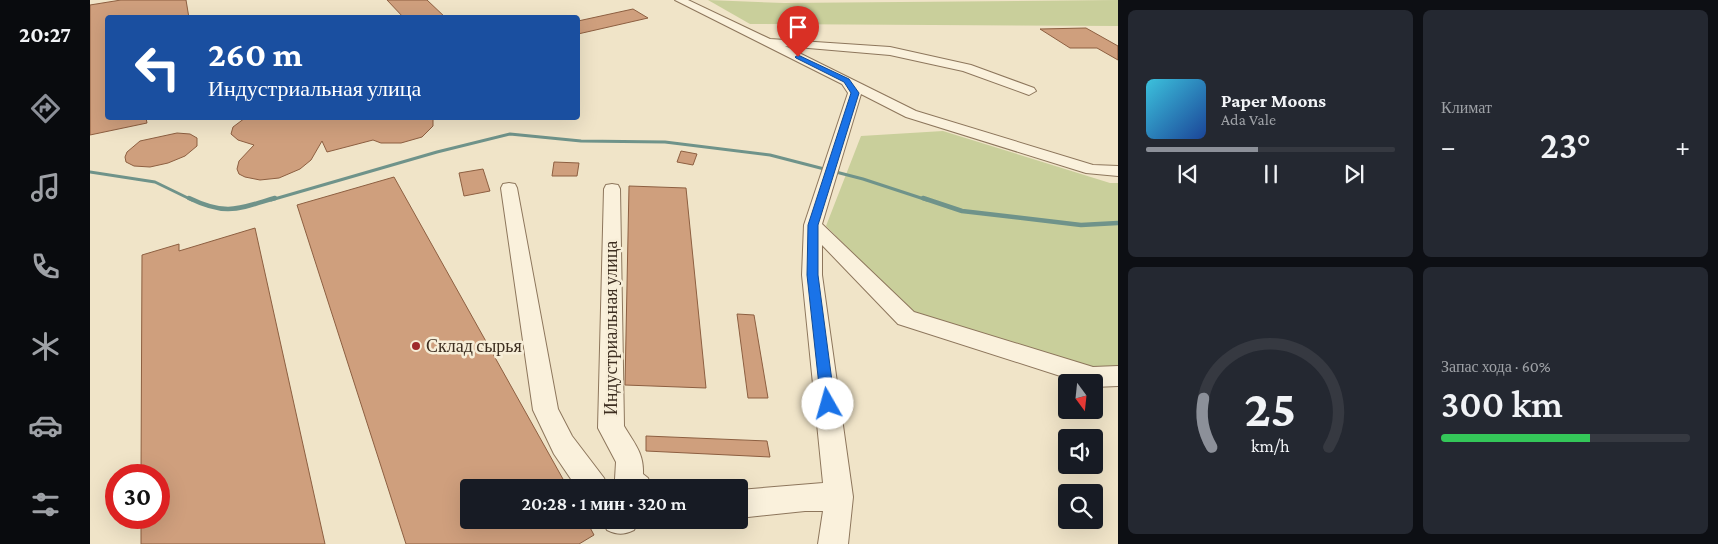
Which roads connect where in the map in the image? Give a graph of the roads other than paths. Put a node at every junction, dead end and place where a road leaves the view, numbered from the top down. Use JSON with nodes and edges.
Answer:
{"nodes":[{"id":1,"x":680,"y":0,"type":"edge"},
{"id":2,"x":766,"y":41,"type":"junction"},
{"id":3,"x":847,"y":81,"type":"junction"},
{"id":4,"x":1029,"y":91,"type":"dead end"},
{"id":5,"x":1118,"y":171,"type":"edge"},
{"id":6,"x":510,"y":188,"type":"dead end"},
{"id":7,"x":612,"y":189,"type":"dead end"},
{"id":8,"x":813,"y":225,"type":"junction"},
{"id":9,"x":1118,"y":376,"type":"edge"},
{"id":10,"x":588,"y":479,"type":"edge"},
{"id":11,"x":629,"y":479,"type":"edge"},
{"id":12,"x":839,"y":497,"type":"junction"},
{"id":13,"x":748,"y":503,"type":"edge"},
{"id":14,"x":833,"y":544,"type":"edge"}],
"edges":[{"from":1,"to":2,"type":"street"},
{"from":2,"to":3,"type":"street"},
{"from":2,"to":4,"type":"street"},
{"from":3,"to":5,"type":"street"},
{"from":3,"to":8,"type":"street"},
{"from":6,"to":10,"type":"street"},
{"from":7,"to":11,"type":"street","name":"Индустриальная улица"},
{"from":8,"to":9,"type":"street"},
{"from":8,"to":12,"type":"street"},
{"from":12,"to":13,"type":"street"},
{"from":12,"to":14,"type":"street"}]}
